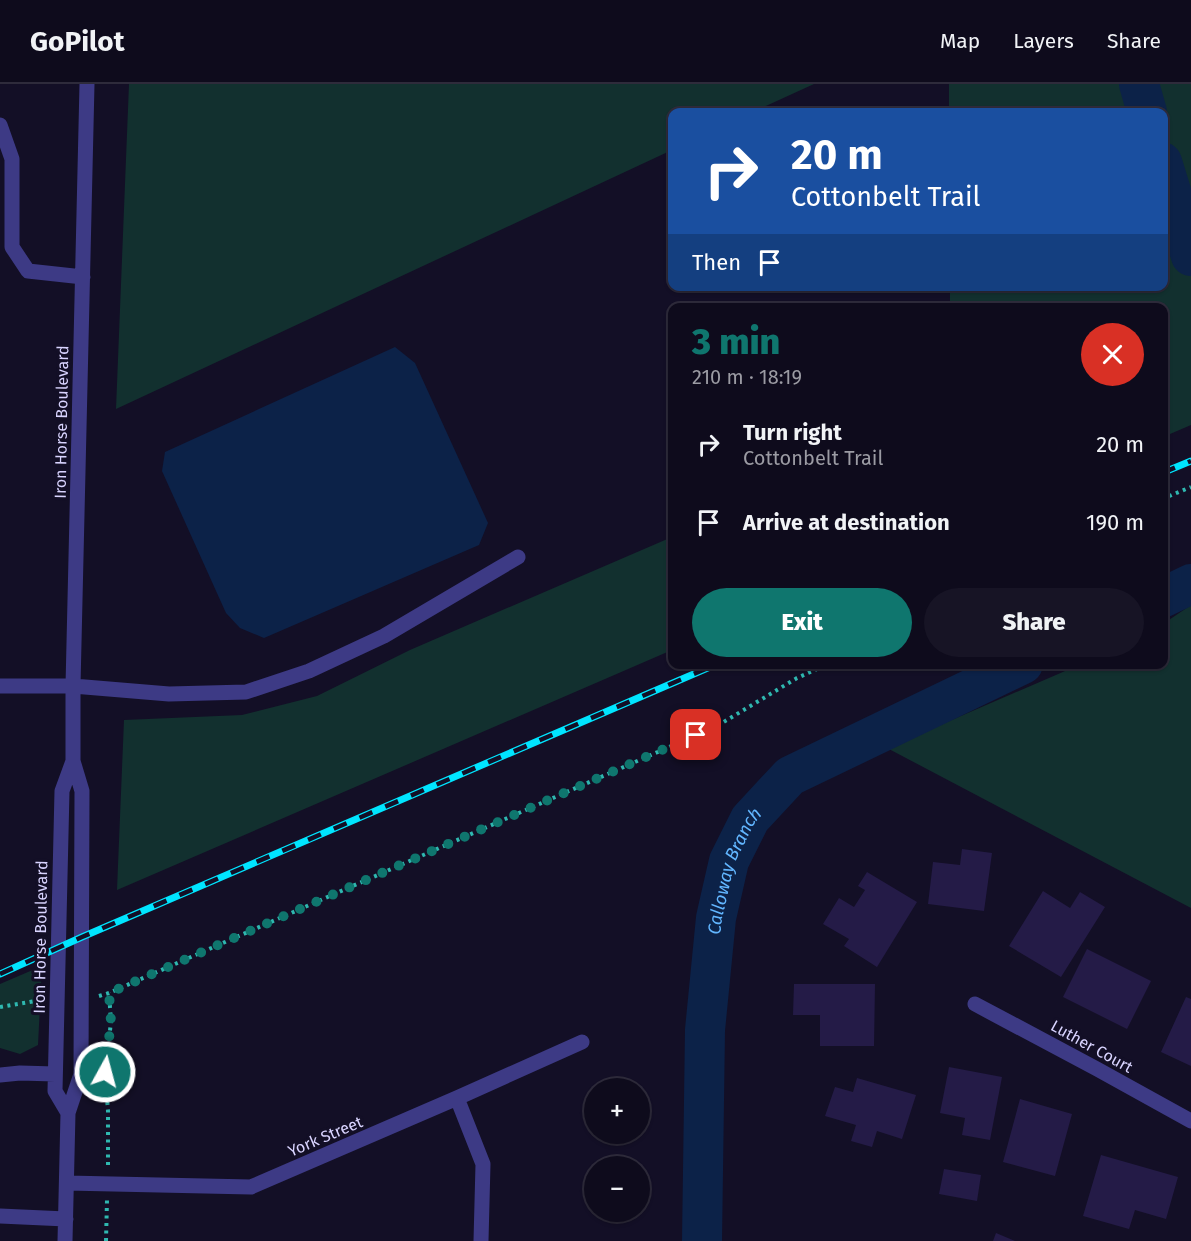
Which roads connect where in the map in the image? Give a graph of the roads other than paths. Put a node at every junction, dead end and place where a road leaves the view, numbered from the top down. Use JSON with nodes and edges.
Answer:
{"nodes":[{"id":1,"x":87,"y":84,"type":"edge"},
{"id":2,"x":0,"y":125,"type":"edge"},
{"id":3,"x":83,"y":277,"type":"junction"},
{"id":4,"x":518,"y":557,"type":"dead end"},
{"id":5,"x":0,"y":686,"type":"edge"},
{"id":6,"x":73,"y":686,"type":"junction"},
{"id":7,"x":73,"y":760,"type":"junction"},
{"id":8,"x":975,"y":1004,"type":"dead end"},
{"id":9,"x":582,"y":1042,"type":"dead end"},
{"id":10,"x":55,"y":1074,"type":"junction"},
{"id":11,"x":0,"y":1075,"type":"edge"},
{"id":12,"x":457,"y":1098,"type":"junction"},
{"id":13,"x":68,"y":1113,"type":"junction"},
{"id":14,"x":1191,"y":1121,"type":"edge"},
{"id":15,"x":67,"y":1183,"type":"junction"},
{"id":16,"x":0,"y":1216,"type":"edge"},
{"id":17,"x":66,"y":1219,"type":"junction"},
{"id":18,"x":65,"y":1241,"type":"edge"},
{"id":19,"x":481,"y":1241,"type":"edge"}],
"edges":[{"from":1,"to":3,"type":"street","name":"Iron Horse Boulevard"},
{"from":2,"to":3,"type":"street"},
{"from":3,"to":6,"type":"street","name":"Iron Horse Boulevard"},
{"from":4,"to":6,"type":"street"},
{"from":5,"to":6,"type":"street"},
{"from":6,"to":7,"type":"street","name":"Iron Horse Boulevard"},
{"from":7,"to":10,"type":"street","name":"Iron Horse Boulevard"},
{"from":7,"to":13,"type":"street","name":"Iron Horse Boulevard"},
{"from":8,"to":14,"type":"street","name":"Luther Court"},
{"from":9,"to":12,"type":"street","name":"York Street"},
{"from":10,"to":11,"type":"street"},
{"from":10,"to":13,"type":"street","name":"Iron Horse Boulevard"},
{"from":12,"to":15,"type":"street","name":"York Street"},
{"from":12,"to":19,"type":"street"},
{"from":13,"to":15,"type":"street","name":"Iron Horse Boulevard"},
{"from":15,"to":17,"type":"street","name":"Iron Horse Boulevard"},
{"from":16,"to":17,"type":"street"},
{"from":17,"to":18,"type":"street","name":"Iron Horse Boulevard"}]}
